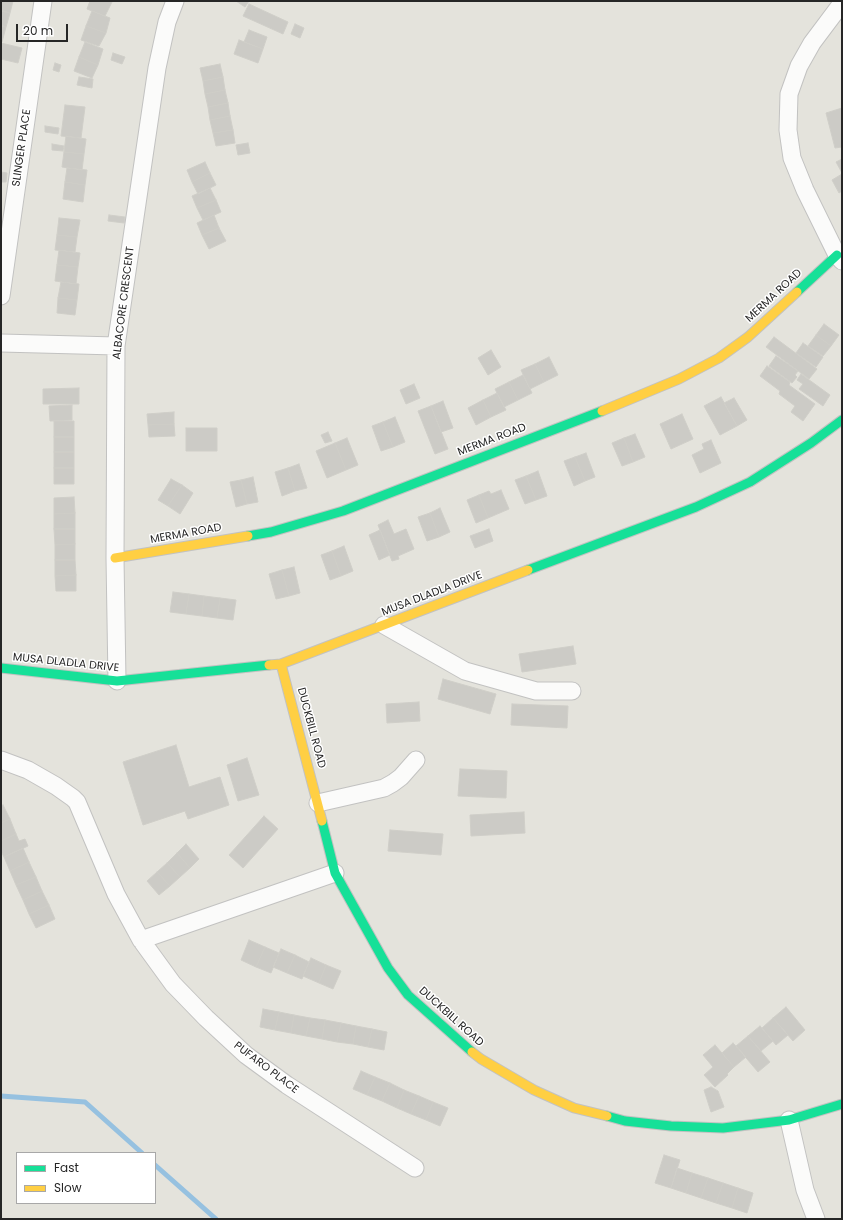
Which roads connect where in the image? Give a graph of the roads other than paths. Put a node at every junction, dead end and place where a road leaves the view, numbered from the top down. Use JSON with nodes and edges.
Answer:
{"nodes":[{"id":1,"x":43,"y":1,"type":"edge"},
{"id":2,"x":175,"y":1,"type":"edge"},
{"id":3,"x":842,"y":3,"type":"edge"},
{"id":4,"x":839,"y":258,"type":"edge"},
{"id":5,"x":1,"y":296,"type":"edge"},
{"id":6,"x":1,"y":343,"type":"edge"},
{"id":7,"x":116,"y":346,"type":"junction"},
{"id":8,"x":842,"y":420,"type":"edge"},
{"id":9,"x":115,"y":558,"type":"junction"},
{"id":10,"x":384,"y":625,"type":"junction"},
{"id":11,"x":281,"y":664,"type":"junction"},
{"id":12,"x":1,"y":668,"type":"edge"},
{"id":13,"x":117,"y":681,"type":"junction"},
{"id":14,"x":572,"y":691,"type":"dead end"},
{"id":15,"x":1,"y":760,"type":"edge"},
{"id":16,"x":416,"y":760,"type":"dead end"},
{"id":17,"x":318,"y":803,"type":"junction"},
{"id":18,"x":335,"y":873,"type":"junction"},
{"id":19,"x":142,"y":940,"type":"junction"},
{"id":20,"x":842,"y":1104,"type":"edge"},
{"id":21,"x":789,"y":1120,"type":"junction"},
{"id":22,"x":415,"y":1168,"type":"dead end"},
{"id":23,"x":816,"y":1219,"type":"edge"}],
"edges":[{"from":1,"to":5,"type":"street","name":"SLINGER PLACE"},
{"from":2,"to":7,"type":"street","name":"ALBACORE CRESCENT"},
{"from":3,"to":4,"type":"street"},
{"from":4,"to":9,"type":"street","name":"MERMA ROAD"},
{"from":6,"to":7,"type":"street"},
{"from":7,"to":9,"type":"street","name":"ALBACORE CRESCENT"},
{"from":8,"to":10,"type":"street","name":"MUSA DLADLA DRIVE"},
{"from":9,"to":13,"type":"street","name":"ALBACORE CRESCENT"},
{"from":10,"to":11,"type":"street","name":"MUSA DLADLA DRIVE"},
{"from":10,"to":14,"type":"street"},
{"from":11,"to":13,"type":"street","name":"MUSA DLADLA DRIVE"},
{"from":11,"to":17,"type":"street","name":"DUCKBILL ROAD"},
{"from":12,"to":13,"type":"street","name":"MUSA DLADLA DRIVE"},
{"from":15,"to":19,"type":"street","name":"PUFARO PLACE"},
{"from":16,"to":17,"type":"street"},
{"from":17,"to":18,"type":"street","name":"DUCKBILL ROAD"},
{"from":18,"to":19,"type":"street"},
{"from":18,"to":21,"type":"street","name":"DUCKBILL ROAD"},
{"from":19,"to":22,"type":"street","name":"PUFARO PLACE"},
{"from":20,"to":21,"type":"street","name":"DUCKBILL ROAD"},
{"from":21,"to":23,"type":"street"}]}
